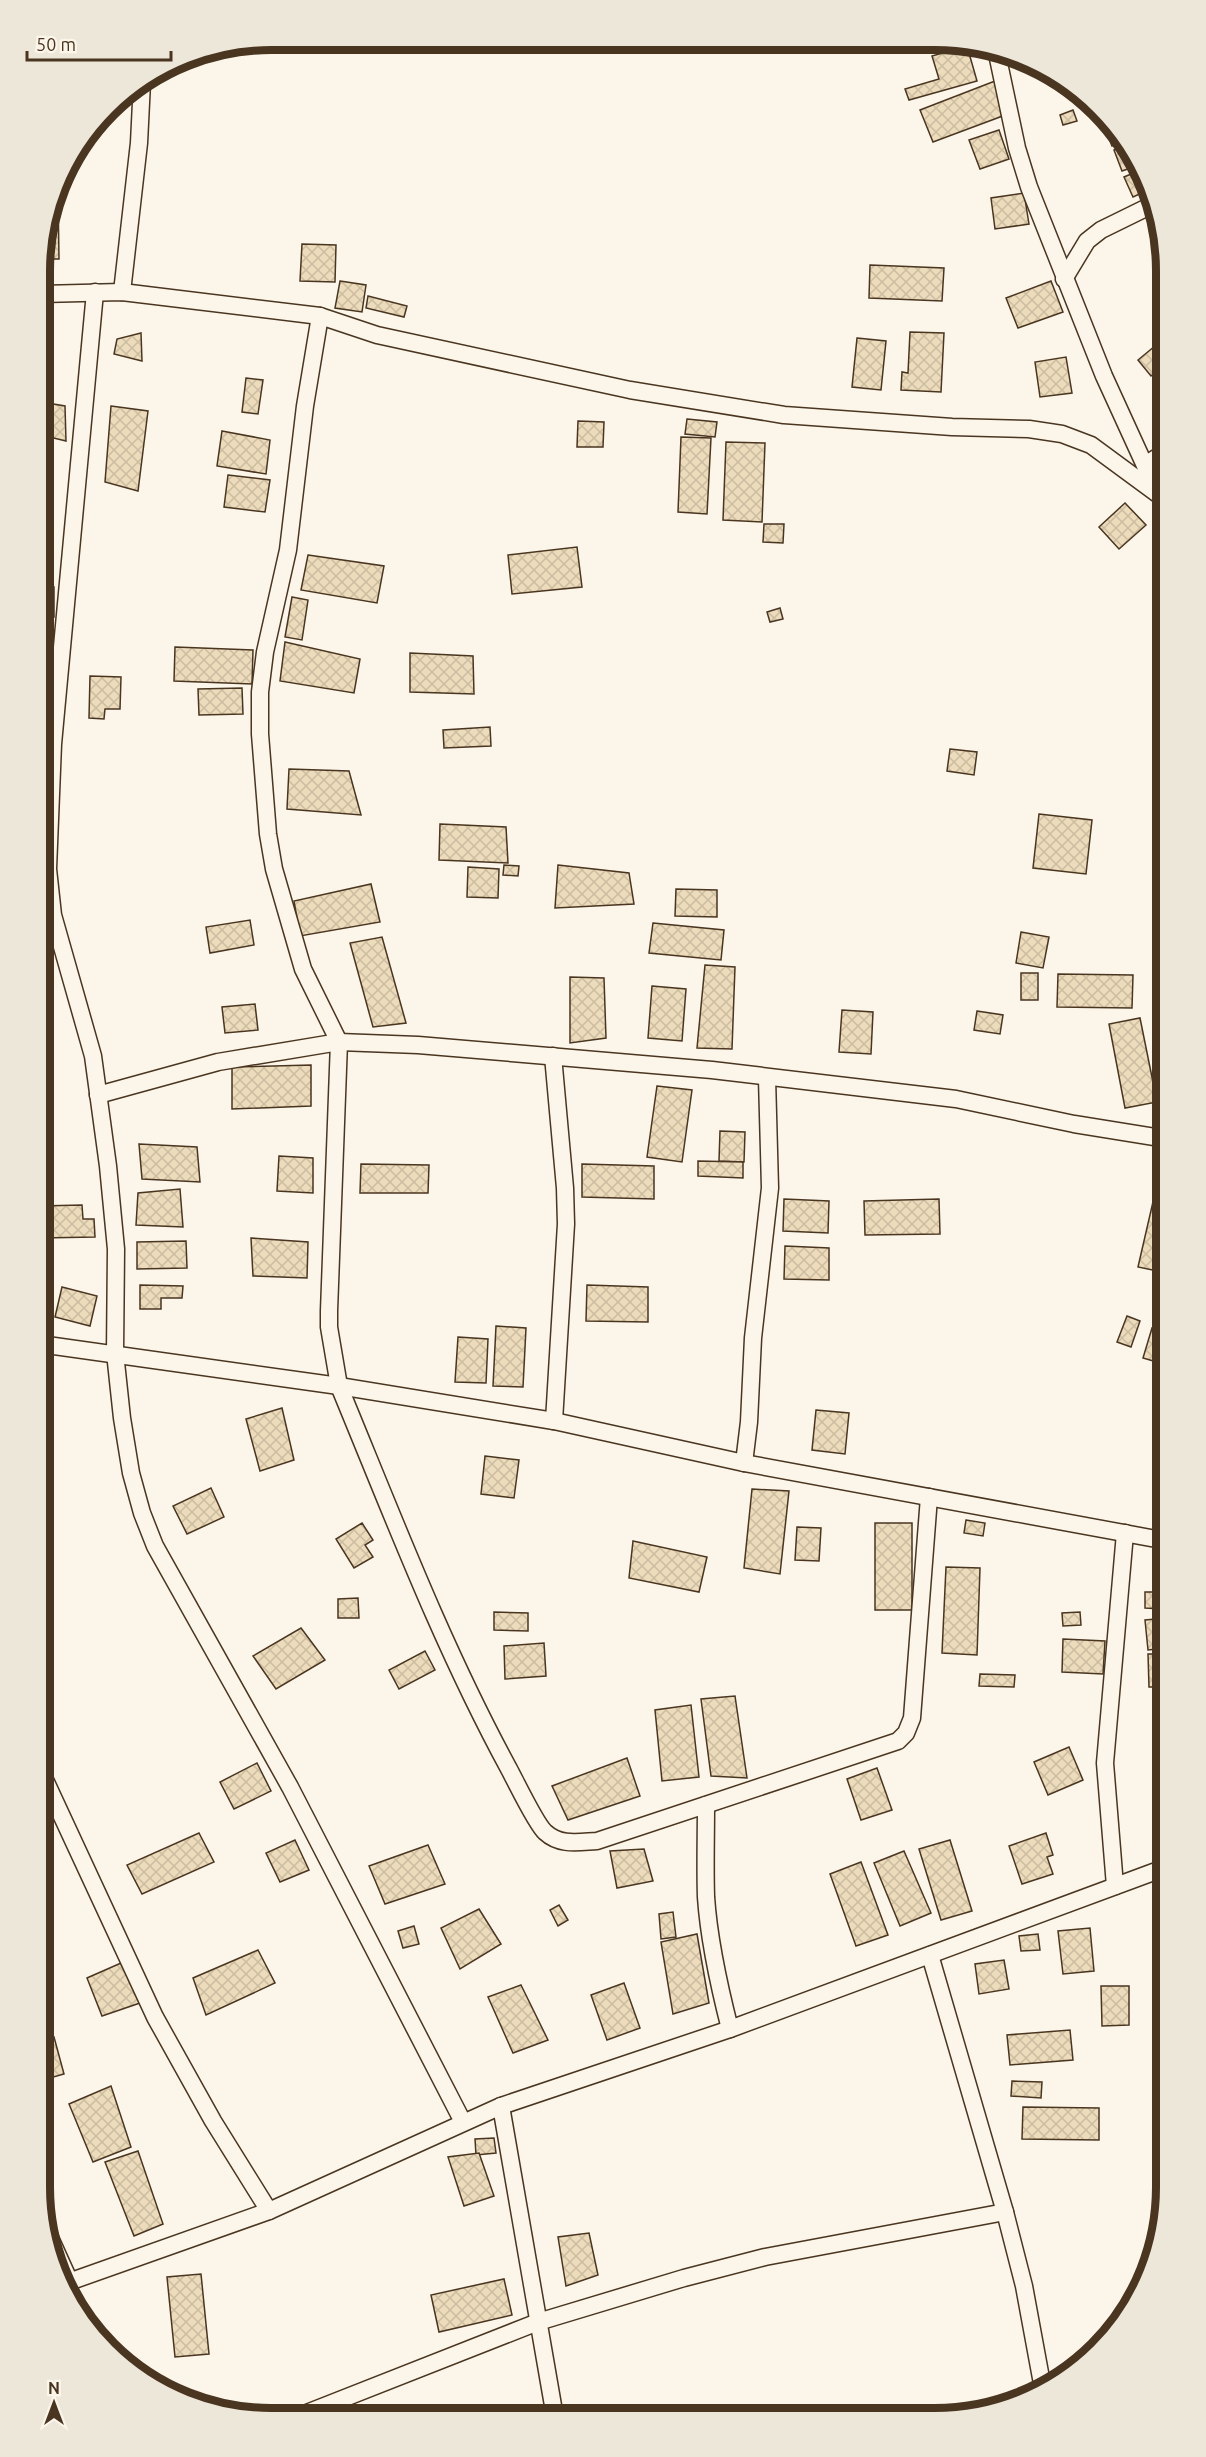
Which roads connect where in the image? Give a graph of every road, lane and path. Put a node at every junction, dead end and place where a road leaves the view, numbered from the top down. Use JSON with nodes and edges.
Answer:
{"nodes":[{"id":1,"x":998,"y":59,"type":"edge"},
{"id":2,"x":142,"y":91,"type":"edge"},
{"id":3,"x":1147,"y":207,"type":"edge"},
{"id":4,"x":1064,"y":279,"type":"junction"},
{"id":5,"x":94,"y":292,"type":"junction"},
{"id":6,"x":122,"y":292,"type":"junction"},
{"id":7,"x":50,"y":294,"type":"edge"},
{"id":8,"x":320,"y":316,"type":"junction"},
{"id":9,"x":1156,"y":458,"type":"edge"},
{"id":10,"x":1145,"y":465,"type":"junction"},
{"id":11,"x":1156,"y":486,"type":"edge"},
{"id":12,"x":1156,"y":495,"type":"edge"},
{"id":13,"x":50,"y":819,"type":"edge"},
{"id":14,"x":50,"y":887,"type":"edge"},
{"id":15,"x":339,"y":1042,"type":"junction"},
{"id":16,"x":553,"y":1056,"type":"junction"},
{"id":17,"x":767,"y":1078,"type":"junction"},
{"id":18,"x":98,"y":1095,"type":"junction"},
{"id":19,"x":1156,"y":1137,"type":"edge"},
{"id":20,"x":50,"y":1345,"type":"edge"},
{"id":21,"x":115,"y":1353,"type":"junction"},
{"id":22,"x":339,"y":1386,"type":"junction"},
{"id":23,"x":554,"y":1421,"type":"junction"},
{"id":24,"x":744,"y":1462,"type":"junction"},
{"id":25,"x":929,"y":1497,"type":"junction"},
{"id":26,"x":1125,"y":1533,"type":"junction"},
{"id":27,"x":1156,"y":1538,"type":"edge"},
{"id":28,"x":50,"y":1791,"type":"edge"},
{"id":29,"x":705,"y":1805,"type":"junction"},
{"id":30,"x":1156,"y":1871,"type":"edge"},
{"id":31,"x":1115,"y":1886,"type":"junction"},
{"id":32,"x":930,"y":1955,"type":"junction"},
{"id":33,"x":730,"y":2029,"type":"junction"},
{"id":34,"x":501,"y":2106,"type":"junction"},
{"id":35,"x":463,"y":2122,"type":"junction"},
{"id":36,"x":269,"y":2211,"type":"junction"},
{"id":37,"x":1005,"y":2212,"type":"junction"},
{"id":38,"x":71,"y":2282,"type":"edge"},
{"id":39,"x":538,"y":2322,"type":"junction"},
{"id":40,"x":1041,"y":2380,"type":"edge"},
{"id":41,"x":319,"y":2408,"type":"edge"},
{"id":42,"x":553,"y":2408,"type":"edge"}],
"edges":[{"from":1,"to":4,"type":"street"},
{"from":2,"to":6,"type":"street"},
{"from":3,"to":4,"type":"street"},
{"from":4,"to":10,"type":"street"},
{"from":5,"to":6,"type":"street"},
{"from":5,"to":7,"type":"street"},
{"from":5,"to":13,"type":"street"},
{"from":6,"to":8,"type":"street"},
{"from":8,"to":12,"type":"street"},
{"from":8,"to":15,"type":"street"},
{"from":9,"to":10,"type":"street"},
{"from":10,"to":11,"type":"street"},
{"from":14,"to":18,"type":"street"},
{"from":15,"to":16,"type":"street"},
{"from":15,"to":18,"type":"street"},
{"from":15,"to":22,"type":"street"},
{"from":16,"to":17,"type":"street"},
{"from":16,"to":23,"type":"street"},
{"from":17,"to":19,"type":"street"},
{"from":17,"to":24,"type":"street"},
{"from":18,"to":21,"type":"street"},
{"from":20,"to":21,"type":"street"},
{"from":21,"to":22,"type":"street"},
{"from":21,"to":35,"type":"street"},
{"from":22,"to":23,"type":"street"},
{"from":22,"to":29,"type":"street"},
{"from":23,"to":24,"type":"street"},
{"from":24,"to":25,"type":"street"},
{"from":25,"to":26,"type":"street"},
{"from":25,"to":29,"type":"street"},
{"from":26,"to":27,"type":"street"},
{"from":26,"to":31,"type":"street"},
{"from":28,"to":36,"type":"street"},
{"from":29,"to":33,"type":"street"},
{"from":30,"to":31,"type":"street"},
{"from":31,"to":32,"type":"street"},
{"from":32,"to":33,"type":"street"},
{"from":32,"to":37,"type":"street"},
{"from":33,"to":34,"type":"street"},
{"from":34,"to":35,"type":"street"},
{"from":34,"to":39,"type":"street"},
{"from":35,"to":36,"type":"street"},
{"from":36,"to":38,"type":"street"},
{"from":37,"to":39,"type":"street"},
{"from":37,"to":40,"type":"street"},
{"from":39,"to":41,"type":"street"},
{"from":39,"to":42,"type":"street"}]}
